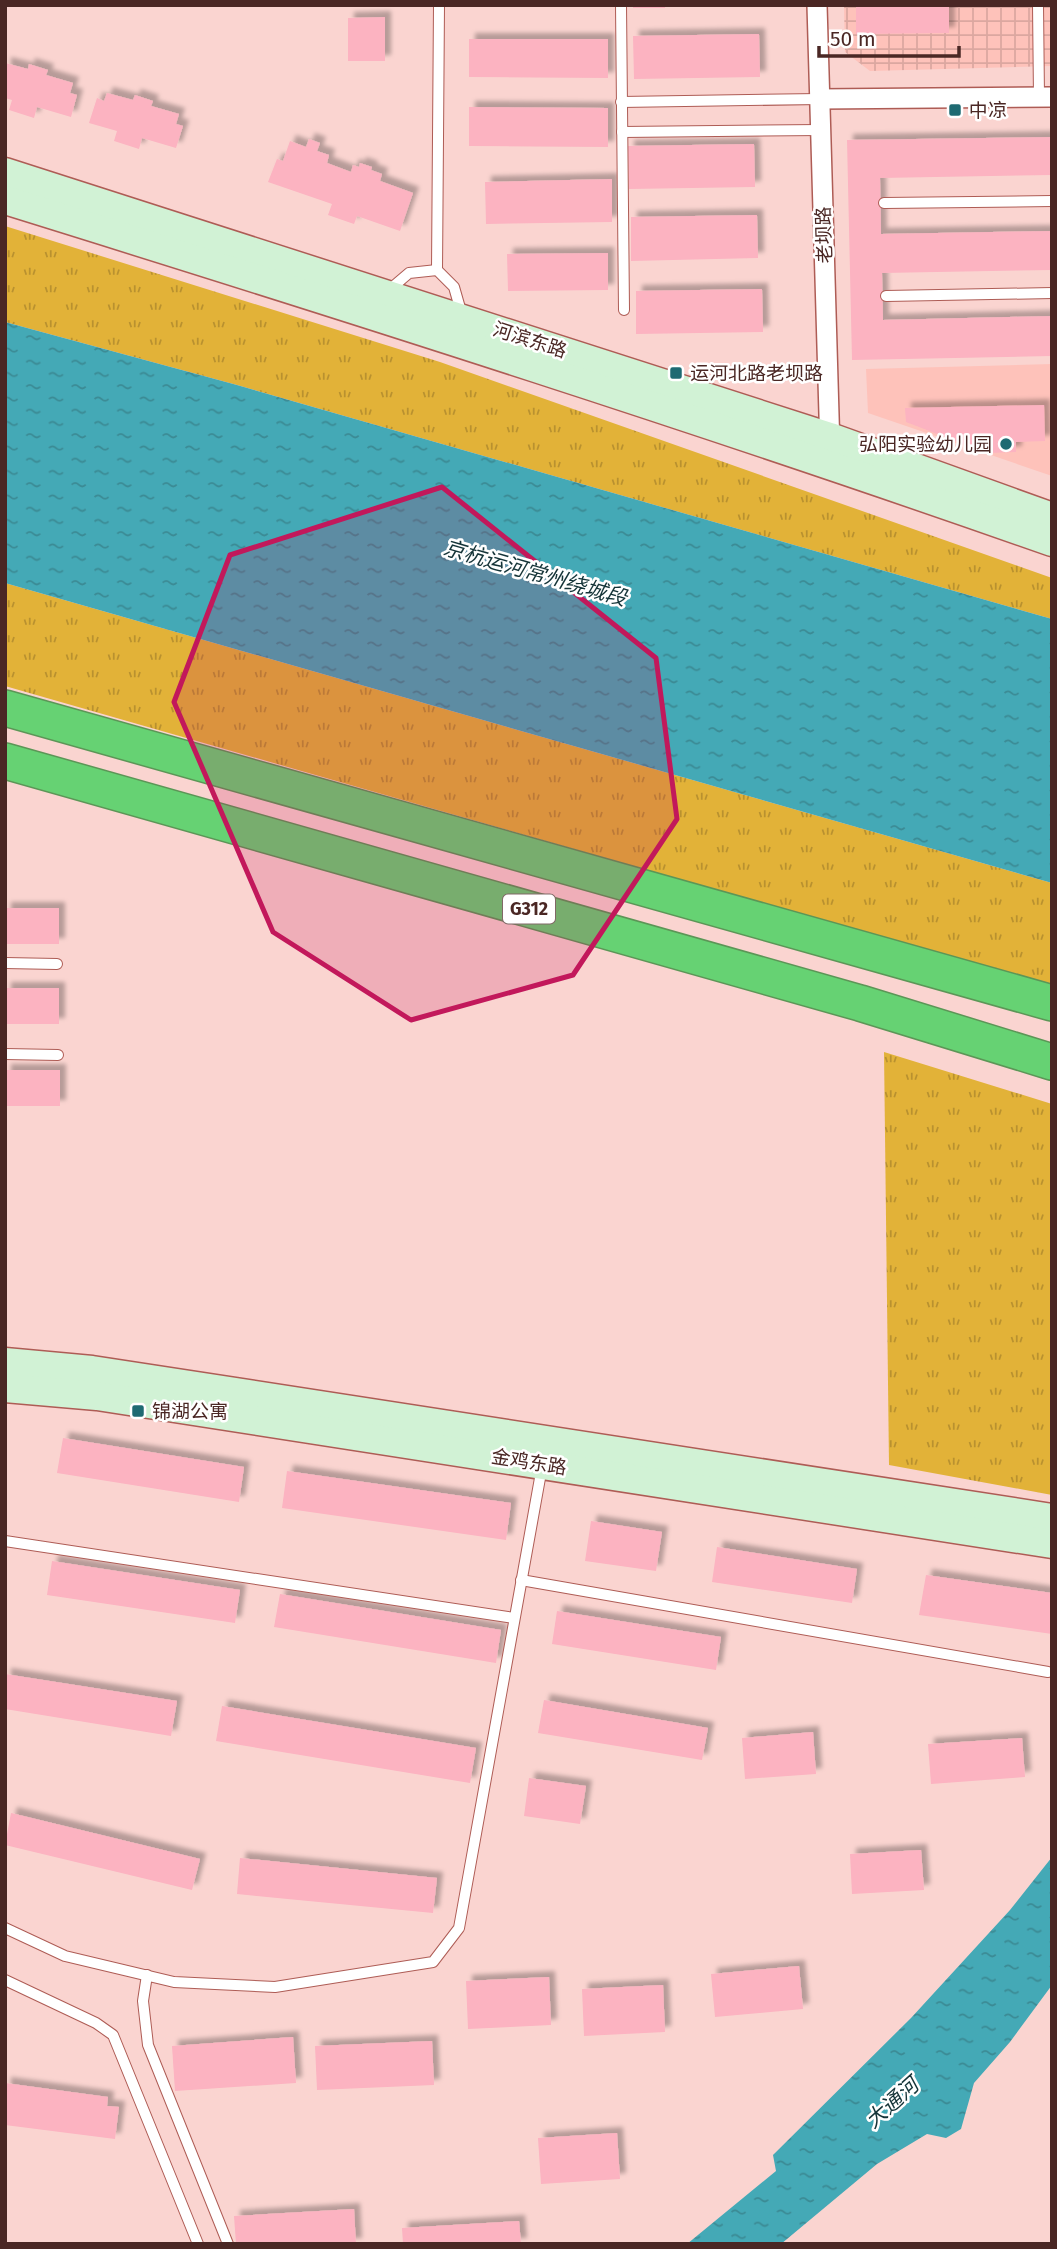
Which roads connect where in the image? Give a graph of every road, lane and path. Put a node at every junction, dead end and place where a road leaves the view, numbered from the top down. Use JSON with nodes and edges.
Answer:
{"nodes":[{"id":1,"x":439,"y":5,"type":"edge"},
{"id":2,"x":621,"y":5,"type":"edge"},
{"id":3,"x":817,"y":5,"type":"edge"},
{"id":4,"x":1038,"y":5,"type":"edge"},
{"id":5,"x":1046,"y":97,"type":"edge"},
{"id":6,"x":820,"y":99,"type":"junction"},
{"id":7,"x":621,"y":102,"type":"junction"},
{"id":8,"x":821,"y":130,"type":"junction"},
{"id":9,"x":622,"y":132,"type":"junction"},
{"id":10,"x":5,"y":172,"type":"edge"},
{"id":11,"x":5,"y":200,"type":"edge"},
{"id":12,"x":1052,"y":201,"type":"edge"},
{"id":13,"x":884,"y":204,"type":"dead end"},
{"id":14,"x":437,"y":270,"type":"junction"},
{"id":15,"x":1052,"y":293,"type":"edge"},
{"id":16,"x":385,"y":294,"type":"junction"},
{"id":17,"x":886,"y":296,"type":"dead end"},
{"id":18,"x":624,"y":310,"type":"dead end"},
{"id":19,"x":463,"y":319,"type":"junction"},
{"id":20,"x":830,"y":451,"type":"junction"},
{"id":21,"x":1052,"y":517,"type":"edge"},
{"id":22,"x":1052,"y":542,"type":"edge"},
{"id":23,"x":5,"y":708,"type":"edge"},
{"id":24,"x":5,"y":761,"type":"edge"},
{"id":25,"x":5,"y":963,"type":"edge"},
{"id":26,"x":57,"y":964,"type":"dead end"},
{"id":27,"x":1052,"y":1003,"type":"edge"},
{"id":28,"x":5,"y":1054,"type":"edge"},
{"id":29,"x":58,"y":1055,"type":"dead end"},
{"id":30,"x":1052,"y":1062,"type":"edge"},
{"id":31,"x":5,"y":1362,"type":"edge"},
{"id":32,"x":5,"y":1388,"type":"edge"},
{"id":33,"x":544,"y":1451,"type":"junction"},
{"id":34,"x":1052,"y":1518,"type":"edge"},
{"id":35,"x":5,"y":1541,"type":"edge"},
{"id":36,"x":1052,"y":1544,"type":"edge"},
{"id":37,"x":521,"y":1580,"type":"junction"},
{"id":38,"x":514,"y":1618,"type":"junction"},
{"id":39,"x":1048,"y":1672,"type":"dead end"},
{"id":40,"x":5,"y":1928,"type":"edge"},
{"id":41,"x":147,"y":1975,"type":"junction"},
{"id":42,"x":5,"y":1980,"type":"edge"},
{"id":43,"x":198,"y":2244,"type":"edge"},
{"id":44,"x":228,"y":2244,"type":"edge"}],
"edges":[{"from":1,"to":14,"type":"lane"},
{"from":2,"to":7,"type":"lane"},
{"from":3,"to":6,"type":"street","name":"老坝路"},
{"from":4,"to":5,"type":"lane"},
{"from":5,"to":6,"type":"street"},
{"from":6,"to":7,"type":"lane"},
{"from":6,"to":8,"type":"street","name":"老坝路"},
{"from":7,"to":9,"type":"lane"},
{"from":8,"to":9,"type":"lane"},
{"from":8,"to":20,"type":"street","name":"老坝路"},
{"from":9,"to":18,"type":"lane"},
{"from":10,"to":16,"type":"main road","name":"河滨东路"},
{"from":11,"to":20,"type":"main road","name":"河滨东路"},
{"from":12,"to":13,"type":"lane"},
{"from":14,"to":16,"type":"lane"},
{"from":14,"to":19,"type":"lane"},
{"from":15,"to":17,"type":"lane"},
{"from":16,"to":19,"type":"main road","name":"河滨东路"},
{"from":19,"to":20,"type":"main road","name":"河滨东路"},
{"from":20,"to":21,"type":"main road","name":"河滨东路"},
{"from":20,"to":22,"type":"main road","name":"河滨东路"},
{"from":23,"to":27,"type":"highway"},
{"from":24,"to":30,"type":"highway","number":"G312"},
{"from":25,"to":26,"type":"lane"},
{"from":28,"to":29,"type":"lane"},
{"from":31,"to":33,"type":"main road","name":"金鸡东路"},
{"from":32,"to":33,"type":"main road","name":"金鸡东路"},
{"from":33,"to":34,"type":"main road","name":"金鸡东路"},
{"from":33,"to":36,"type":"main road","name":"金鸡东路"},
{"from":33,"to":37,"type":"lane"},
{"from":35,"to":38,"type":"lane"},
{"from":37,"to":38,"type":"lane"},
{"from":37,"to":39,"type":"lane"},
{"from":38,"to":41,"type":"lane"},
{"from":40,"to":41,"type":"lane"},
{"from":41,"to":44,"type":"lane"},
{"from":42,"to":43,"type":"lane"}]}
